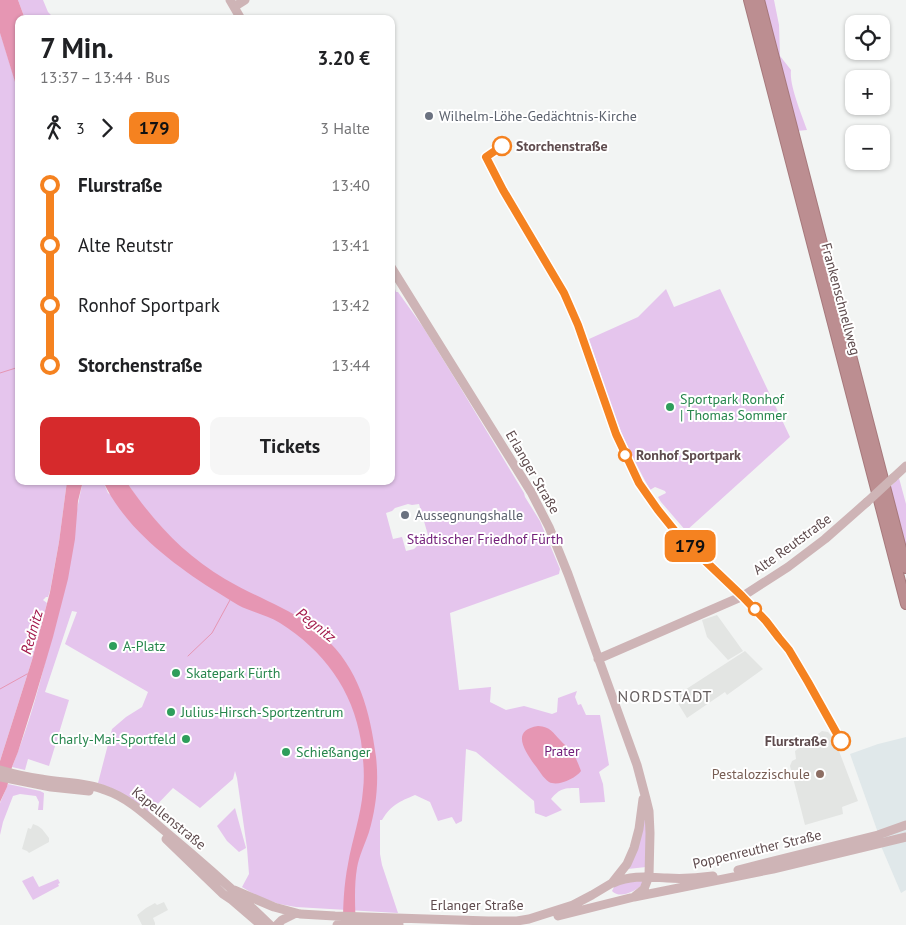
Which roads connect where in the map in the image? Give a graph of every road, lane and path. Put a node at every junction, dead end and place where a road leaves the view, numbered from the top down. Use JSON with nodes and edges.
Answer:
{"nodes":[{"id":1,"x":245,"y":0,"type":"edge"},
{"id":2,"x":749,"y":0,"type":"edge"},
{"id":3,"x":759,"y":0,"type":"edge"},
{"id":4,"x":232,"y":4,"type":"edge"},
{"id":5,"x":239,"y":15,"type":"edge"},
{"id":6,"x":395,"y":273,"type":"edge"},
{"id":7,"x":906,"y":466,"type":"edge"},
{"id":8,"x":906,"y":568,"type":"edge"},
{"id":9,"x":906,"y":604,"type":"edge"},
{"id":10,"x":598,"y":660,"type":"junction"},
{"id":11,"x":0,"y":770,"type":"edge"},
{"id":12,"x":0,"y":777,"type":"edge"},
{"id":13,"x":23,"y":779,"type":"junction"},
{"id":14,"x":644,"y":793,"type":"junction"},
{"id":15,"x":906,"y":825,"type":"edge"},
{"id":16,"x":906,"y":837,"type":"edge"},
{"id":17,"x":649,"y":876,"type":"junction"},
{"id":18,"x":612,"y":883,"type":"junction"},
{"id":19,"x":234,"y":890,"type":"junction"},
{"id":20,"x":223,"y":894,"type":"junction"},
{"id":21,"x":634,"y":897,"type":"junction"},
{"id":22,"x":620,"y":900,"type":"junction"},
{"id":23,"x":298,"y":913,"type":"junction"},
{"id":24,"x":407,"y":921,"type":"junction"},
{"id":25,"x":252,"y":925,"type":"edge"},
{"id":26,"x":261,"y":925,"type":"edge"},
{"id":27,"x":270,"y":925,"type":"edge"},
{"id":28,"x":278,"y":925,"type":"edge"},
{"id":29,"x":336,"y":925,"type":"edge"},
{"id":30,"x":438,"y":925,"type":"edge"},
{"id":31,"x":522,"y":925,"type":"edge"}],
"edges":[{"from":1,"to":4,"type":"main road"},
{"from":2,"to":9,"type":"highway","name":"Frankenschnellweg"},
{"from":3,"to":8,"type":"highway","name":"Frankenschnellweg"},
{"from":4,"to":5,"type":"main road"},
{"from":6,"to":10,"type":"main road","name":"Erlanger Straße"},
{"from":7,"to":10,"type":"main road","name":"Alte Reutstraße","bridge":true},
{"from":10,"to":14,"type":"main road","name":"Erlanger Straße"},
{"from":11,"to":13,"type":"main road","name":"Kapellenstraße"},
{"from":12,"to":13,"type":"main road","name":"Kapellenstraße"},
{"from":13,"to":19,"type":"main road","name":"Kapellenstraße"},
{"from":13,"to":20,"type":"main road","name":"Kapellenstraße"},
{"from":14,"to":17,"type":"main road","name":"Erlanger Straße"},
{"from":14,"to":18,"type":"main road","name":"Erlanger Straße"},
{"from":15,"to":17,"type":"main road","name":"Poppenreuther Straße"},
{"from":16,"to":21,"type":"main road","name":"Poppenreuther Straße"},
{"from":17,"to":18,"type":"main road","name":"Poppenreuther Straße"},
{"from":17,"to":21,"type":"main road"},
{"from":18,"to":22,"type":"main road"},
{"from":18,"to":24,"type":"main road","name":"Erlanger Straße"},
{"from":19,"to":23,"type":"main road","name":"Erlanger Straße"},
{"from":19,"to":27,"type":"main road","name":"Kapellenstraße"},
{"from":20,"to":25,"type":"main road","name":"Kapellenstraße"},
{"from":20,"to":26,"type":"main road","name":"Kapellenstraße"},
{"from":21,"to":22,"type":"main road","name":"Erlanger Straße"},
{"from":22,"to":31,"type":"main road","name":"Erlanger Straße"},
{"from":23,"to":24,"type":"main road","name":"Erlanger Straße"},
{"from":23,"to":28,"type":"main road"},
{"from":24,"to":29,"type":"main road","name":"Erlanger Straße"},
{"from":24,"to":30,"type":"main road","name":"Erlanger Straße"}]}
